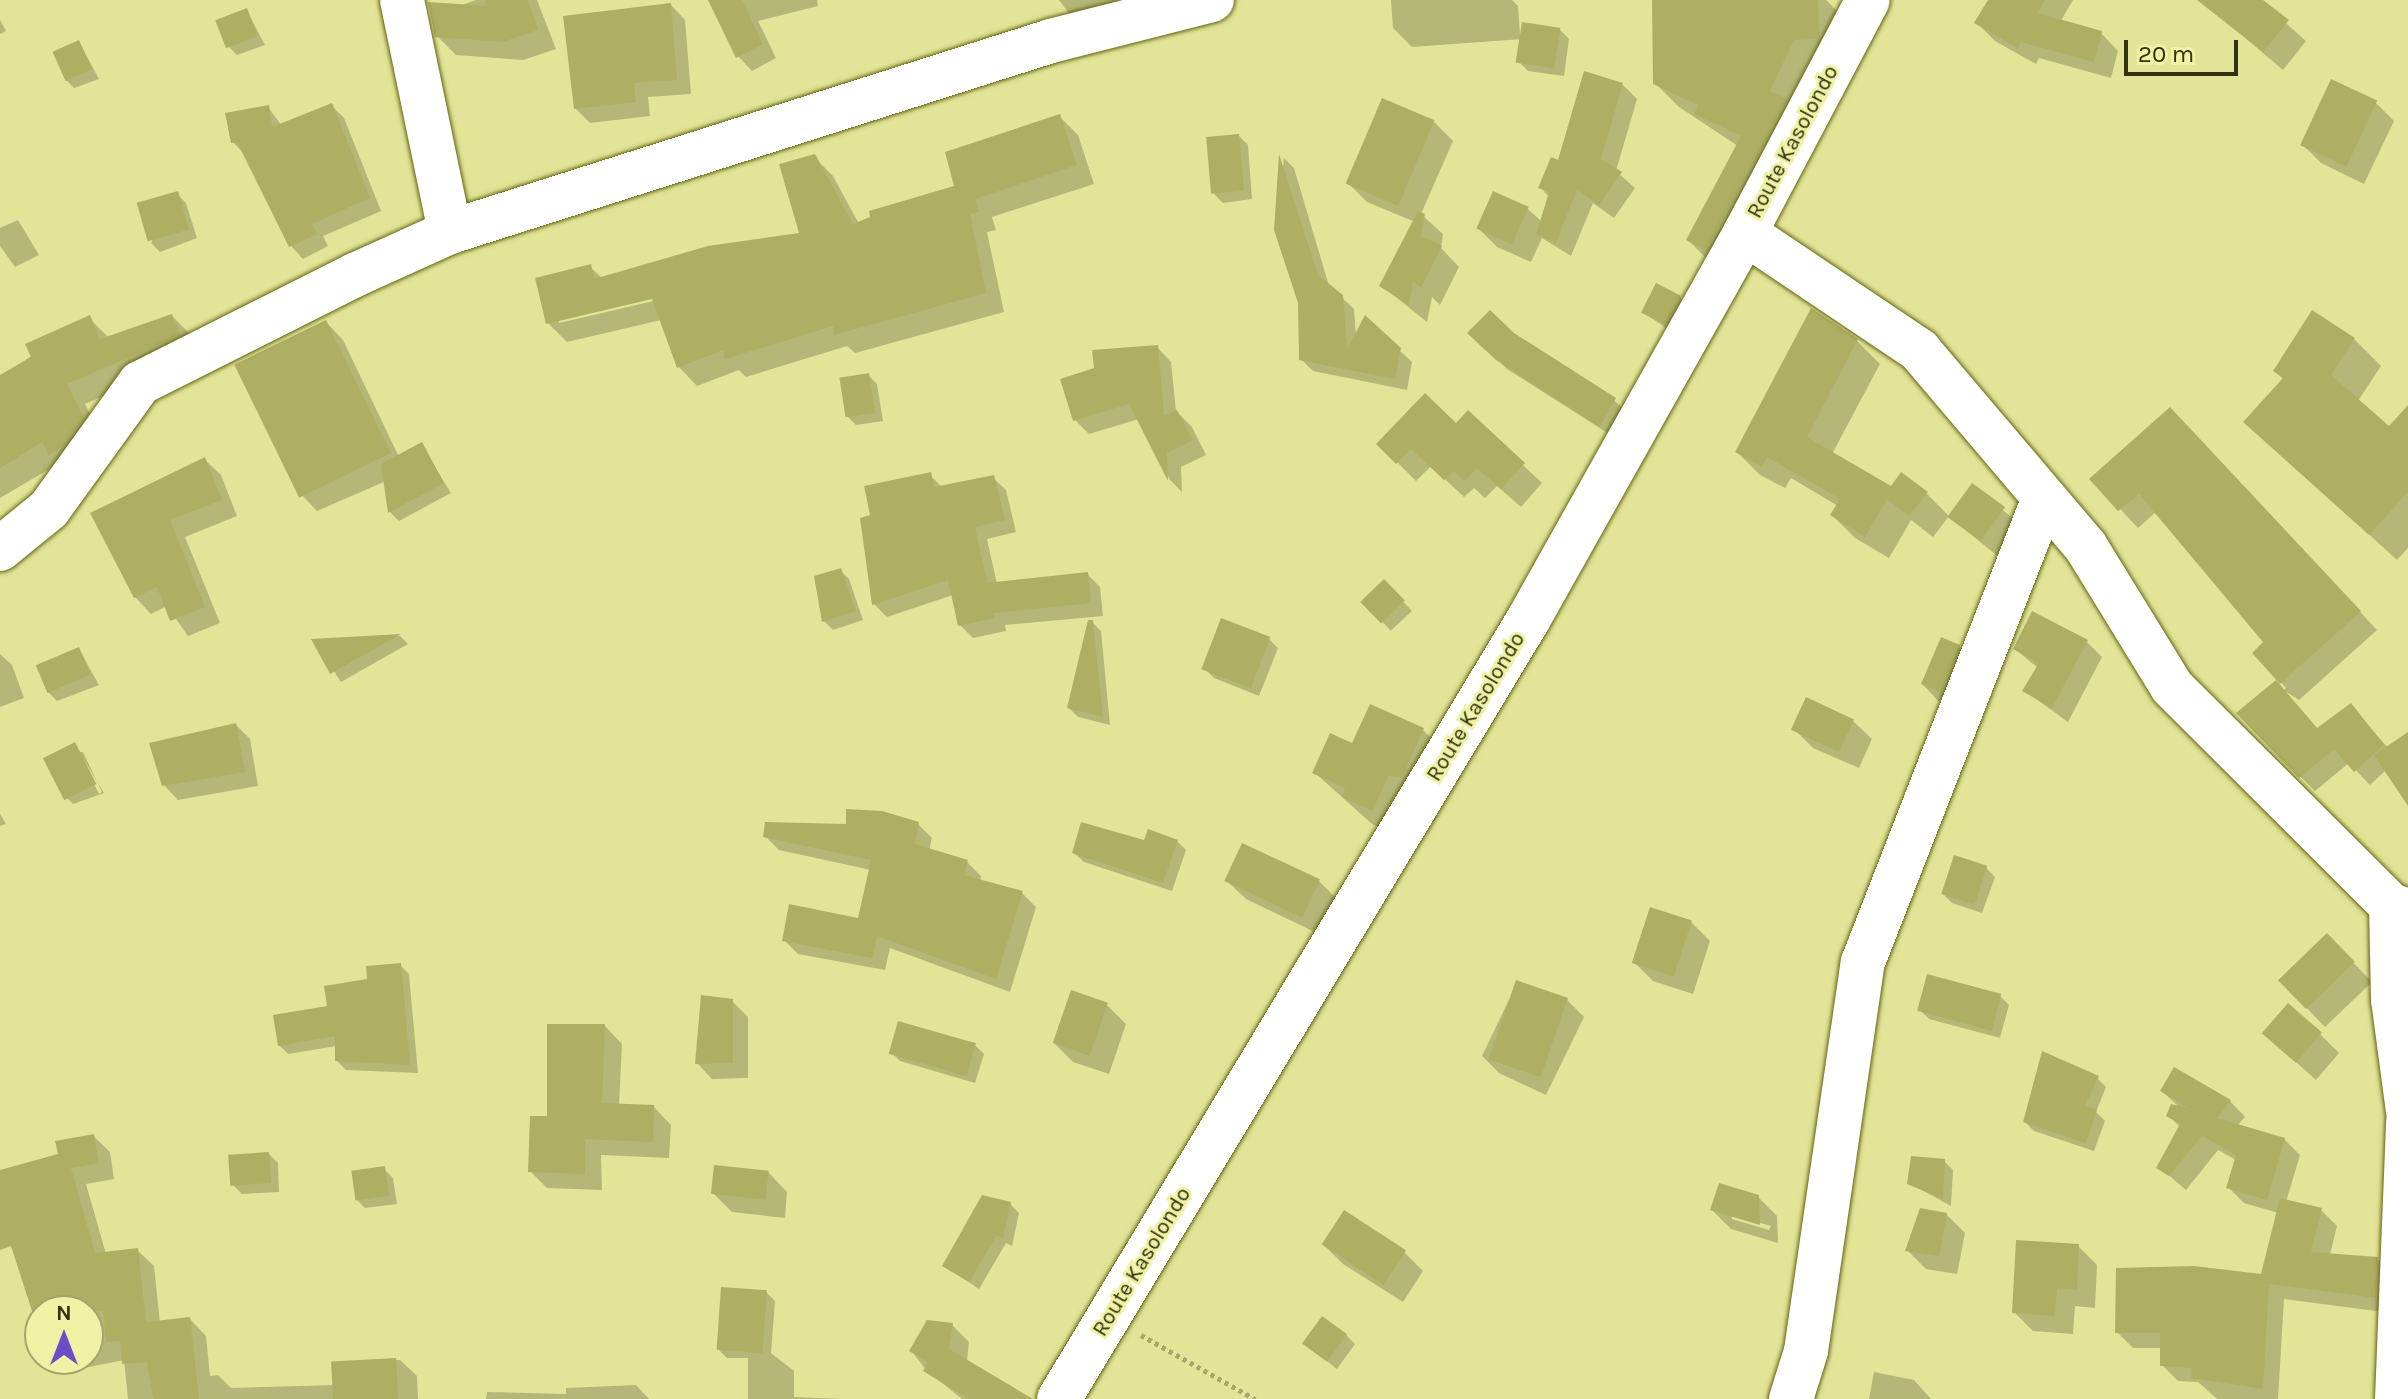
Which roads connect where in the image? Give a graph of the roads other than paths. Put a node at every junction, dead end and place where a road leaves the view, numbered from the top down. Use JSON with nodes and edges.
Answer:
{"nodes":[{"id":1,"x":402,"y":0,"type":"edge"},
{"id":2,"x":1212,"y":0,"type":"edge"},
{"id":3,"x":1868,"y":0,"type":"edge"},
{"id":4,"x":450,"y":232,"type":"junction"},
{"id":5,"x":1745,"y":233,"type":"junction"},
{"id":6,"x":2044,"y":498,"type":"junction"},
{"id":7,"x":0,"y":549,"type":"edge"},
{"id":8,"x":2399,"y":908,"type":"edge"},
{"id":9,"x":2408,"y":1111,"type":"edge"},
{"id":10,"x":2408,"y":1121,"type":"edge"},
{"id":11,"x":1059,"y":1399,"type":"edge"},
{"id":12,"x":1791,"y":1399,"type":"edge"},
{"id":13,"x":2397,"y":1399,"type":"edge"}],
"edges":[{"from":1,"to":4,"type":"street"},
{"from":2,"to":4,"type":"street"},
{"from":3,"to":5,"type":"street","name":"Route Kasolondo"},
{"from":4,"to":7,"type":"street"},
{"from":5,"to":6,"type":"street"},
{"from":5,"to":11,"type":"street","name":"Route Kasolondo"},
{"from":6,"to":8,"type":"street"},
{"from":6,"to":12,"type":"street"},
{"from":8,"to":9,"type":"street"},
{"from":10,"to":13,"type":"street"}]}
